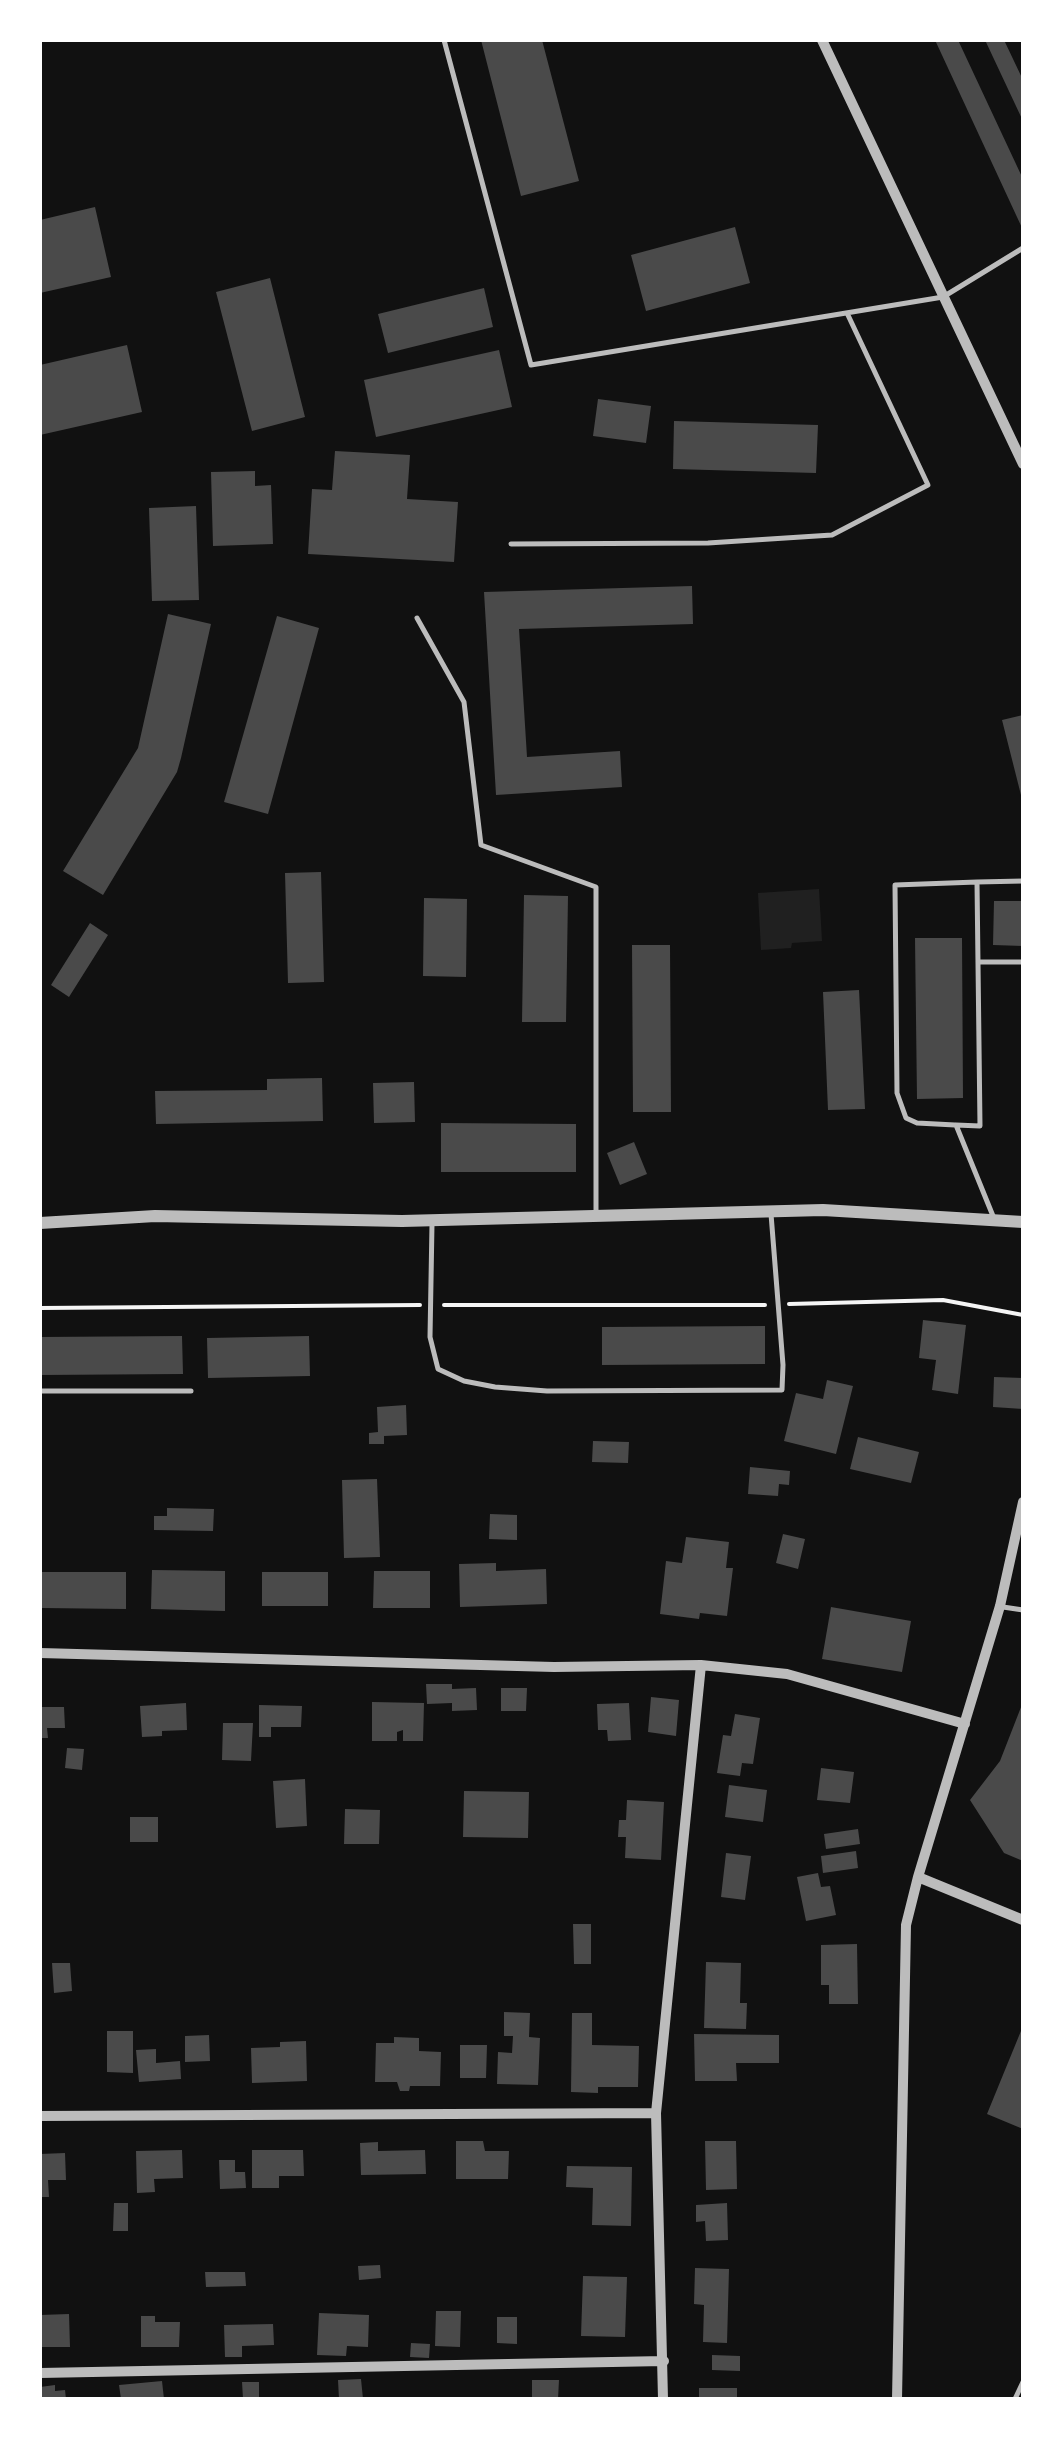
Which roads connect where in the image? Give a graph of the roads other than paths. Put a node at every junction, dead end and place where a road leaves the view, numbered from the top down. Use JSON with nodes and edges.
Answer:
{"nodes":[{"id":1,"x":444,"y":40,"type":"edge"},
{"id":2,"x":822,"y":40,"type":"edge"},
{"id":3,"x":1023,"y":248,"type":"edge"},
{"id":4,"x":944,"y":297,"type":"junction"},
{"id":5,"x":847,"y":313,"type":"junction"},
{"id":6,"x":1023,"y":464,"type":"edge"},
{"id":7,"x":511,"y":544,"type":"dead end"},
{"id":8,"x":417,"y":618,"type":"dead end"},
{"id":9,"x":1023,"y":881,"type":"edge"},
{"id":10,"x":977,"y":882,"type":"junction"},
{"id":11,"x":978,"y":962,"type":"junction"},
{"id":12,"x":1023,"y":962,"type":"edge"},
{"id":13,"x":956,"y":1125,"type":"junction"},
{"id":14,"x":771,"y":1211,"type":"junction"},
{"id":15,"x":596,"y":1216,"type":"junction"},
{"id":16,"x":994,"y":1219,"type":"junction"},
{"id":17,"x":432,"y":1220,"type":"junction"},
{"id":18,"x":1023,"y":1222,"type":"edge"},
{"id":19,"x":40,"y":1223,"type":"edge"},
{"id":20,"x":40,"y":1391,"type":"edge"},
{"id":21,"x":192,"y":1391,"type":"dead end"},
{"id":22,"x":1023,"y":1502,"type":"edge"},
{"id":23,"x":1000,"y":1606,"type":"junction"},
{"id":24,"x":1023,"y":1610,"type":"edge"},
{"id":25,"x":40,"y":1653,"type":"edge"},
{"id":26,"x":701,"y":1664,"type":"junction"},
{"id":27,"x":965,"y":1724,"type":"junction"},
{"id":28,"x":918,"y":1877,"type":"junction"},
{"id":29,"x":1023,"y":1920,"type":"edge"},
{"id":30,"x":656,"y":2114,"type":"junction"},
{"id":31,"x":40,"y":2116,"type":"edge"},
{"id":32,"x":664,"y":2361,"type":"junction"},
{"id":33,"x":40,"y":2373,"type":"edge"},
{"id":34,"x":1023,"y":2382,"type":"edge"},
{"id":35,"x":663,"y":2399,"type":"edge"},
{"id":36,"x":897,"y":2399,"type":"edge"},
{"id":37,"x":1015,"y":2399,"type":"edge"}],
"edges":[{"from":1,"to":5,"type":"lane"},
{"from":2,"to":4,"type":"street"},
{"from":3,"to":4,"type":"lane"},
{"from":4,"to":5,"type":"lane"},
{"from":4,"to":6,"type":"street"},
{"from":5,"to":7,"type":"lane"},
{"from":8,"to":15,"type":"lane"},
{"from":9,"to":10,"type":"lane"},
{"from":10,"to":11,"type":"lane"},
{"from":10,"to":13,"type":"lane"},
{"from":11,"to":12,"type":"lane"},
{"from":11,"to":13,"type":"lane"},
{"from":13,"to":16,"type":"lane"},
{"from":14,"to":15,"type":"street"},
{"from":14,"to":16,"type":"street"},
{"from":14,"to":17,"type":"lane"},
{"from":15,"to":17,"type":"street"},
{"from":16,"to":18,"type":"street"},
{"from":17,"to":19,"type":"street"},
{"from":20,"to":21,"type":"lane"},
{"from":22,"to":23,"type":"street"},
{"from":23,"to":24,"type":"lane"},
{"from":23,"to":27,"type":"street"},
{"from":25,"to":26,"type":"street"},
{"from":26,"to":27,"type":"street"},
{"from":26,"to":30,"type":"street"},
{"from":27,"to":28,"type":"street"},
{"from":28,"to":29,"type":"street"},
{"from":28,"to":36,"type":"street"},
{"from":30,"to":31,"type":"street"},
{"from":30,"to":32,"type":"street"},
{"from":32,"to":33,"type":"street"},
{"from":32,"to":35,"type":"street"},
{"from":34,"to":37,"type":"lane"}]}
